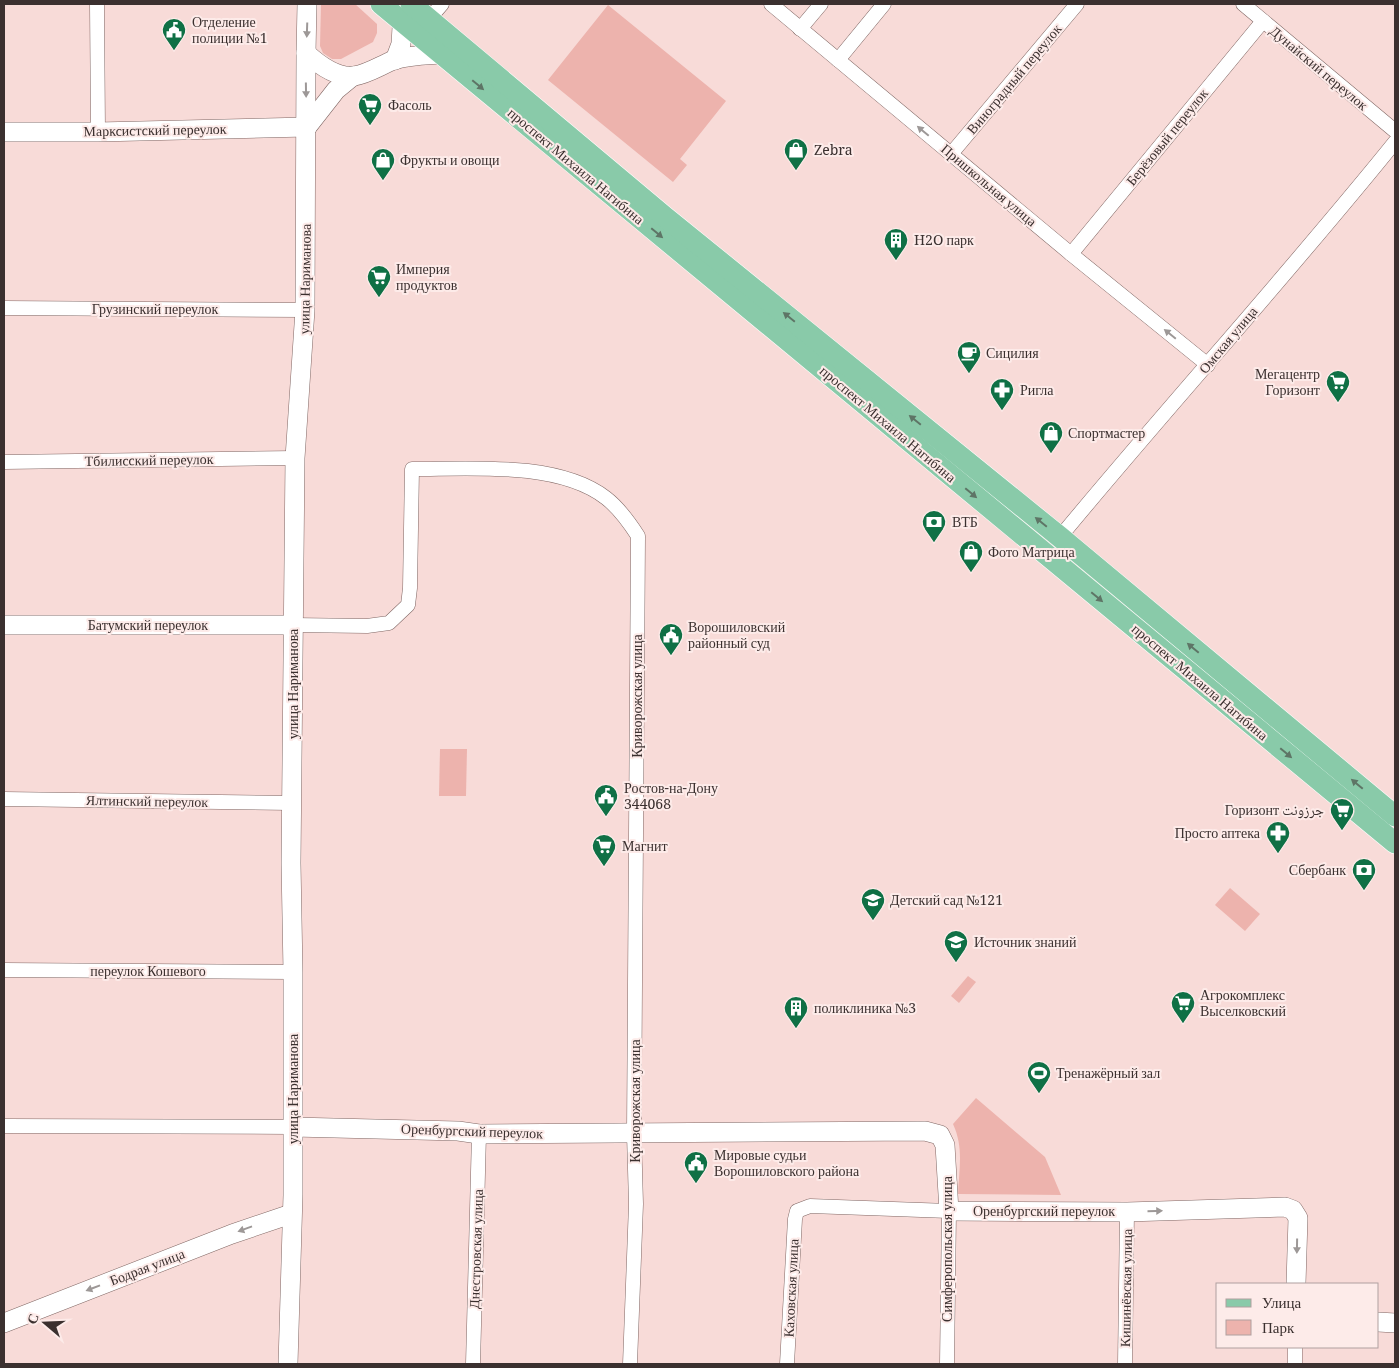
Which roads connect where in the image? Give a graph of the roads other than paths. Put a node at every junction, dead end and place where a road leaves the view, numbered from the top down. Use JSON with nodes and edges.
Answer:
{"nodes":[{"id":1,"x":97,"y":4,"type":"edge"},
{"id":2,"x":381,"y":4,"type":"edge"},
{"id":3,"x":771,"y":4,"type":"edge"},
{"id":4,"x":821,"y":4,"type":"edge"},
{"id":5,"x":884,"y":4,"type":"edge"},
{"id":6,"x":1077,"y":4,"type":"edge"},
{"id":7,"x":1243,"y":4,"type":"edge"},
{"id":8,"x":308,"y":5,"type":"edge"},
{"id":9,"x":417,"y":15,"type":"edge"},
{"id":10,"x":1263,"y":21,"type":"junction"},
{"id":11,"x":800,"y":29,"type":"junction"},
{"id":12,"x":306,"y":53,"type":"junction"},
{"id":13,"x":440,"y":54,"type":"junction"},
{"id":14,"x":395,"y":60,"type":"junction"},
{"id":15,"x":838,"y":60,"type":"junction"},
{"id":16,"x":353,"y":76,"type":"junction"},
{"id":17,"x":306,"y":127,"type":"junction"},
{"id":18,"x":4,"y":132,"type":"edge"},
{"id":19,"x":98,"y":132,"type":"junction"},
{"id":20,"x":1395,"y":132,"type":"edge"},
{"id":21,"x":1395,"y":142,"type":"edge"},
{"id":22,"x":951,"y":154,"type":"junction"},
{"id":23,"x":1072,"y":254,"type":"junction"},
{"id":24,"x":4,"y":308,"type":"edge"},
{"id":25,"x":306,"y":310,"type":"junction"},
{"id":26,"x":1208,"y":365,"type":"junction"},
{"id":27,"x":294,"y":458,"type":"junction"},
{"id":28,"x":4,"y":462,"type":"edge"},
{"id":29,"x":1060,"y":537,"type":"junction"},
{"id":30,"x":4,"y":625,"type":"edge"},
{"id":31,"x":293,"y":625,"type":"junction"},
{"id":32,"x":4,"y":799,"type":"edge"},
{"id":33,"x":291,"y":802,"type":"junction"},
{"id":34,"x":1395,"y":816,"type":"edge"},
{"id":35,"x":1395,"y":843,"type":"edge"},
{"id":36,"x":4,"y":970,"type":"edge"},
{"id":37,"x":293,"y":972,"type":"junction"},
{"id":38,"x":4,"y":1126,"type":"edge"},
{"id":39,"x":293,"y":1127,"type":"junction"},
{"id":40,"x":480,"y":1134,"type":"junction"},
{"id":41,"x":634,"y":1134,"type":"junction"},
{"id":42,"x":940,"y":1135,"type":"joint"},
{"id":43,"x":949,"y":1211,"type":"junction"},
{"id":44,"x":797,"y":1212,"type":"joint"},
{"id":45,"x":1128,"y":1212,"type":"junction"},
{"id":46,"x":291,"y":1214,"type":"junction"},
{"id":47,"x":1296,"y":1283,"type":"edge"},
{"id":48,"x":1379,"y":1322,"type":"edge"},
{"id":49,"x":4,"y":1323,"type":"edge"},
{"id":50,"x":1395,"y":1323,"type":"edge"},
{"id":51,"x":1296,"y":1348,"type":"edge"},
{"id":52,"x":288,"y":1364,"type":"edge"},
{"id":53,"x":473,"y":1364,"type":"edge"},
{"id":54,"x":630,"y":1364,"type":"edge"},
{"id":55,"x":787,"y":1364,"type":"edge"},
{"id":56,"x":947,"y":1364,"type":"edge"},
{"id":57,"x":1125,"y":1364,"type":"edge"},
{"id":58,"x":1295,"y":1364,"type":"edge"}],
"edges":[{"from":1,"to":19,"type":"street"},
{"from":2,"to":9,"type":"main road","name":"проспект Михаила Нагибина"},
{"from":3,"to":11,"type":"street","name":"Пришкольная улица"},
{"from":4,"to":11,"type":"street"},
{"from":5,"to":15,"type":"street"},
{"from":6,"to":22,"type":"street","name":"Виноградный переулок"},
{"from":7,"to":10,"type":"street","name":"Дунайский переулок"},
{"from":8,"to":12,"type":"street","name":"улица Нариманова","one_way":true},
{"from":9,"to":13,"type":"main road","name":"проспект Михаила Нагибина"},
{"from":9,"to":14,"type":"street"},
{"from":29,"to":9,"type":"main road","name":"проспект Михаила Нагибина","one_way":true},
{"from":10,"to":20,"type":"street","name":"Дунайский переулок"},
{"from":10,"to":23,"type":"street","name":"Берёзовый переулок"},
{"from":11,"to":15,"type":"street","name":"Пришкольная улица"},
{"from":12,"to":16,"type":"street"},
{"from":12,"to":17,"type":"street","name":"улица Нариманова","one_way":true},
{"from":13,"to":14,"type":"street"},
{"from":13,"to":35,"type":"main road","name":"проспект Михаила Нагибина","one_way":true},
{"from":14,"to":16,"type":"street"},
{"from":22,"to":15,"type":"street","name":"Пришкольная улица","one_way":true},
{"from":16,"to":17,"type":"street"},
{"from":17,"to":19,"type":"street","name":"Марксистский переулок"},
{"from":17,"to":25,"type":"street","name":"улица Нариманова"},
{"from":18,"to":19,"type":"street","name":"Марксистский переулок"},
{"from":21,"to":26,"type":"street","name":"Омская улица"},
{"from":22,"to":23,"type":"street","name":"Пришкольная улица"},
{"from":26,"to":23,"type":"street","name":"Пришкольная улица","one_way":true},
{"from":24,"to":25,"type":"street","name":"Грузинский переулок"},
{"from":25,"to":27,"type":"street","name":"улица Нариманова"},
{"from":26,"to":29,"type":"street","name":"Омская улица"},
{"from":27,"to":28,"type":"street","name":"Тбилисский переулок"},
{"from":27,"to":31,"type":"street","name":"улица Нариманова"},
{"from":34,"to":29,"type":"main road","name":"проспект Михаила Нагибина","one_way":true},
{"from":30,"to":31,"type":"street","name":"Батумский переулок"},
{"from":31,"to":33,"type":"street","name":"улица Нариманова"},
{"from":31,"to":41,"type":"street","name":"Криворожская улица"},
{"from":32,"to":33,"type":"street","name":"Ялтинский переулок"},
{"from":33,"to":37,"type":"street","name":"улица Нариманова"},
{"from":36,"to":37,"type":"street","name":"переулок Кошевого"},
{"from":37,"to":39,"type":"street","name":"улица Нариманова"},
{"from":38,"to":39,"type":"street","name":"Оренбургский переулок"},
{"from":39,"to":40,"type":"street","name":"Оренбургский переулок"},
{"from":39,"to":46,"type":"street","name":"улица Нариманова"},
{"from":40,"to":41,"type":"street","name":"Оренбургский переулок"},
{"from":40,"to":53,"type":"street","name":"Днестровская улица"},
{"from":41,"to":42,"type":"street","name":"Оренбургский переулок"},
{"from":41,"to":54,"type":"street","name":"Криворожская улица"},
{"from":42,"to":43,"type":"street","name":"Симферопольская улица"},
{"from":43,"to":44,"type":"street","name":"Оренбургский переулок"},
{"from":43,"to":45,"type":"street","name":"Оренбургский переулок"},
{"from":43,"to":56,"type":"street","name":"Симферопольская улица"},
{"from":44,"to":55,"type":"street","name":"Каховская улица"},
{"from":45,"to":47,"type":"street","name":"Оренбургский переулок","one_way":true},
{"from":45,"to":57,"type":"street","name":"Кишинёвская улица"},
{"from":46,"to":49,"type":"street","name":"Бодрая улица","one_way":true},
{"from":46,"to":52,"type":"street","name":"улица Нариманова"},
{"from":48,"to":50,"type":"street"},
{"from":51,"to":58,"type":"street"}]}
